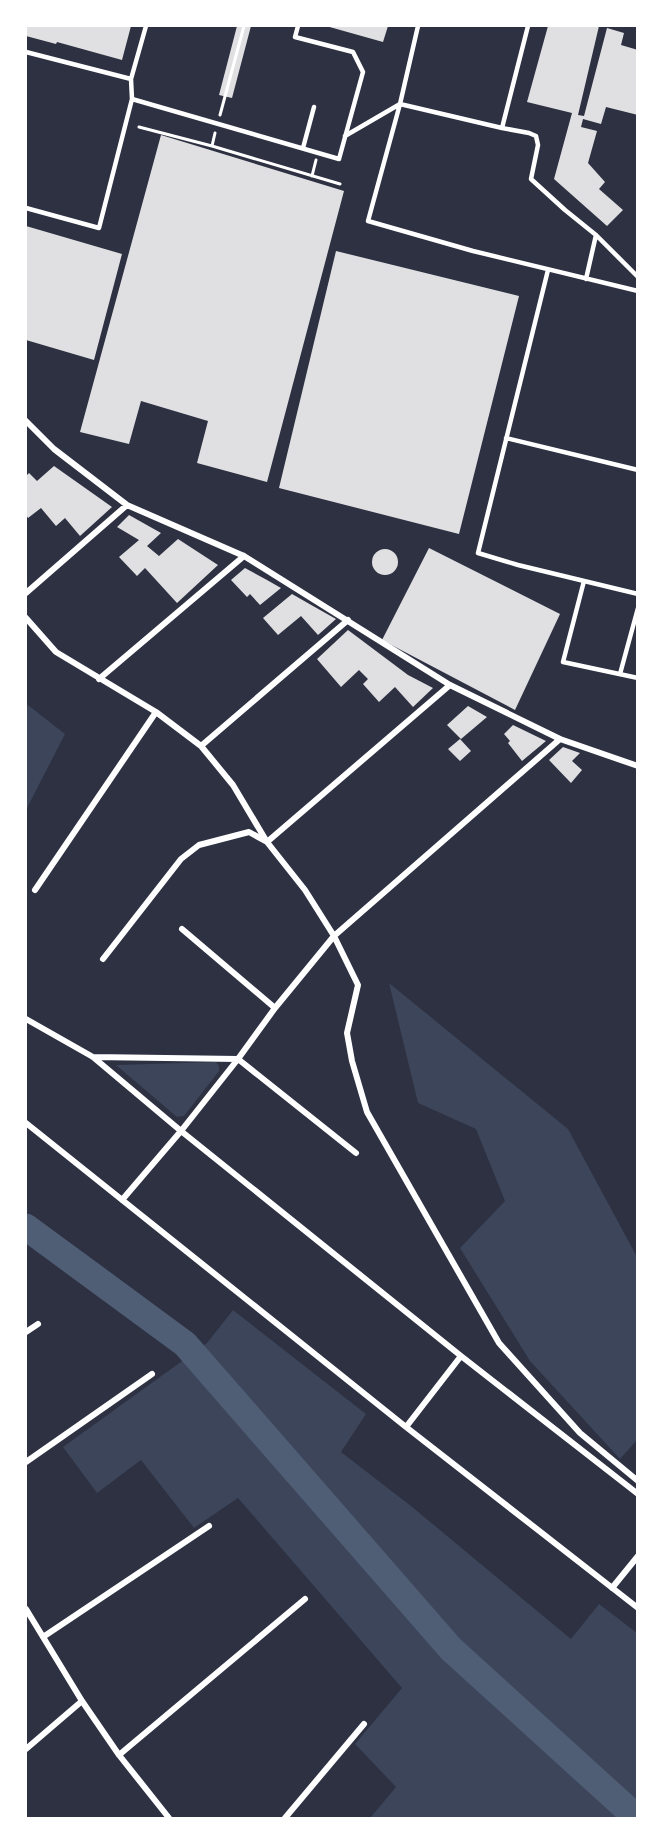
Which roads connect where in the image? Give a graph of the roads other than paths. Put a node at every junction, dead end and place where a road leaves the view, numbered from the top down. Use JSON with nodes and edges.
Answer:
{"nodes":[{"id":1,"x":146,"y":26,"type":"edge"},
{"id":2,"x":298,"y":26,"type":"edge"},
{"id":3,"x":417,"y":26,"type":"edge"},
{"id":4,"x":528,"y":26,"type":"edge"},
{"id":5,"x":26,"y":52,"type":"edge"},
{"id":6,"x":131,"y":79,"type":"junction"},
{"id":7,"x":132,"y":99,"type":"junction"},
{"id":8,"x":400,"y":104,"type":"junction"},
{"id":9,"x":314,"y":107,"type":"dead end"},
{"id":10,"x":502,"y":128,"type":"junction"},
{"id":11,"x":345,"y":136,"type":"junction"},
{"id":12,"x":303,"y":148,"type":"junction"},
{"id":13,"x":26,"y":208,"type":"edge"},
{"id":14,"x":596,"y":236,"type":"junction"},
{"id":15,"x":548,"y":270,"type":"junction"},
{"id":16,"x":638,"y":277,"type":"edge"},
{"id":17,"x":586,"y":279,"type":"junction"},
{"id":18,"x":638,"y":291,"type":"edge"},
{"id":19,"x":26,"y":421,"type":"edge"},
{"id":20,"x":506,"y":438,"type":"junction"},
{"id":21,"x":638,"y":470,"type":"edge"},
{"id":22,"x":126,"y":505,"type":"junction"},
{"id":23,"x":244,"y":556,"type":"junction"},
{"id":24,"x":584,"y":581,"type":"junction"},
{"id":25,"x":26,"y":593,"type":"edge"},
{"id":26,"x":638,"y":594,"type":"edge"},
{"id":27,"x":638,"y":608,"type":"edge"},
{"id":28,"x":26,"y":618,"type":"edge"},
{"id":29,"x":348,"y":621,"type":"junction"},
{"id":30,"x":620,"y":674,"type":"junction"},
{"id":31,"x":638,"y":678,"type":"edge"},
{"id":32,"x":99,"y":679,"type":"junction"},
{"id":33,"x":450,"y":685,"type":"junction"},
{"id":34,"x":156,"y":712,"type":"junction"},
{"id":35,"x":560,"y":739,"type":"junction"},
{"id":36,"x":201,"y":746,"type":"junction"},
{"id":37,"x":638,"y":766,"type":"edge"},
{"id":38,"x":267,"y":842,"type":"junction"},
{"id":39,"x":35,"y":890,"type":"dead end"},
{"id":40,"x":182,"y":929,"type":"dead end"},
{"id":41,"x":334,"y":936,"type":"junction"},
{"id":42,"x":103,"y":959,"type":"dead end"},
{"id":43,"x":275,"y":1008,"type":"junction"},
{"id":44,"x":26,"y":1019,"type":"edge"},
{"id":45,"x":93,"y":1057,"type":"junction"},
{"id":46,"x":238,"y":1059,"type":"junction"},
{"id":47,"x":26,"y":1123,"type":"edge"},
{"id":48,"x":181,"y":1131,"type":"junction"},
{"id":49,"x":356,"y":1153,"type":"dead end"},
{"id":50,"x":122,"y":1200,"type":"junction"},
{"id":51,"x":38,"y":1324,"type":"dead end"},
{"id":52,"x":26,"y":1332,"type":"edge"},
{"id":53,"x":461,"y":1356,"type":"junction"},
{"id":54,"x":152,"y":1374,"type":"dead end"},
{"id":55,"x":406,"y":1427,"type":"junction"},
{"id":56,"x":26,"y":1462,"type":"edge"},
{"id":57,"x":638,"y":1480,"type":"edge"},
{"id":58,"x":638,"y":1494,"type":"edge"},
{"id":59,"x":209,"y":1526,"type":"dead end"},
{"id":60,"x":638,"y":1556,"type":"edge"},
{"id":61,"x":612,"y":1588,"type":"junction"},
{"id":62,"x":305,"y":1599,"type":"dead end"},
{"id":63,"x":638,"y":1608,"type":"edge"},
{"id":64,"x":26,"y":1609,"type":"edge"},
{"id":65,"x":43,"y":1636,"type":"junction"},
{"id":66,"x":82,"y":1701,"type":"junction"},
{"id":67,"x":364,"y":1724,"type":"dead end"},
{"id":68,"x":26,"y":1749,"type":"edge"},
{"id":69,"x":118,"y":1755,"type":"junction"},
{"id":70,"x":169,"y":1818,"type":"edge"},
{"id":71,"x":285,"y":1818,"type":"edge"}],
"edges":[{"from":1,"to":6,"type":"lane"},
{"from":2,"to":11,"type":"lane"},
{"from":3,"to":8,"type":"lane"},
{"from":4,"to":10,"type":"lane"},
{"from":5,"to":6,"type":"lane"},
{"from":6,"to":7,"type":"lane"},
{"from":7,"to":12,"type":"lane"},
{"from":7,"to":13,"type":"lane"},
{"from":8,"to":10,"type":"lane"},
{"from":8,"to":11,"type":"lane"},
{"from":8,"to":15,"type":"lane"},
{"from":9,"to":12,"type":"lane"},
{"from":10,"to":14,"type":"lane"},
{"from":11,"to":12,"type":"lane"},
{"from":14,"to":16,"type":"lane"},
{"from":14,"to":17,"type":"lane"},
{"from":15,"to":17,"type":"lane"},
{"from":15,"to":20,"type":"lane"},
{"from":17,"to":18,"type":"lane"},
{"from":19,"to":22,"type":"street"},
{"from":20,"to":21,"type":"lane"},
{"from":20,"to":24,"type":"lane"},
{"from":22,"to":23,"type":"street"},
{"from":22,"to":25,"type":"street"},
{"from":23,"to":29,"type":"street"},
{"from":23,"to":32,"type":"street"},
{"from":24,"to":26,"type":"lane"},
{"from":24,"to":30,"type":"lane"},
{"from":27,"to":30,"type":"lane"},
{"from":28,"to":32,"type":"street"},
{"from":29,"to":33,"type":"street"},
{"from":29,"to":36,"type":"street"},
{"from":30,"to":31,"type":"lane"},
{"from":32,"to":34,"type":"street"},
{"from":33,"to":35,"type":"street"},
{"from":33,"to":38,"type":"street"},
{"from":34,"to":36,"type":"street"},
{"from":34,"to":39,"type":"street"},
{"from":35,"to":37,"type":"street"},
{"from":35,"to":41,"type":"street"},
{"from":36,"to":38,"type":"street"},
{"from":38,"to":41,"type":"street"},
{"from":38,"to":42,"type":"street"},
{"from":40,"to":43,"type":"street"},
{"from":41,"to":43,"type":"street"},
{"from":41,"to":57,"type":"street"},
{"from":43,"to":46,"type":"street"},
{"from":44,"to":45,"type":"street"},
{"from":45,"to":46,"type":"street"},
{"from":45,"to":48,"type":"street"},
{"from":46,"to":48,"type":"street"},
{"from":46,"to":49,"type":"street"},
{"from":47,"to":50,"type":"street"},
{"from":48,"to":50,"type":"street"},
{"from":48,"to":53,"type":"street"},
{"from":50,"to":55,"type":"street"},
{"from":51,"to":52,"type":"street"},
{"from":53,"to":55,"type":"street"},
{"from":53,"to":58,"type":"street"},
{"from":54,"to":56,"type":"street"},
{"from":55,"to":61,"type":"street"},
{"from":59,"to":65,"type":"street"},
{"from":60,"to":61,"type":"street"},
{"from":61,"to":63,"type":"street"},
{"from":62,"to":69,"type":"street"},
{"from":64,"to":65,"type":"street"},
{"from":65,"to":66,"type":"street"},
{"from":66,"to":68,"type":"street"},
{"from":66,"to":69,"type":"street"},
{"from":67,"to":71,"type":"street"},
{"from":69,"to":70,"type":"street"}]}
